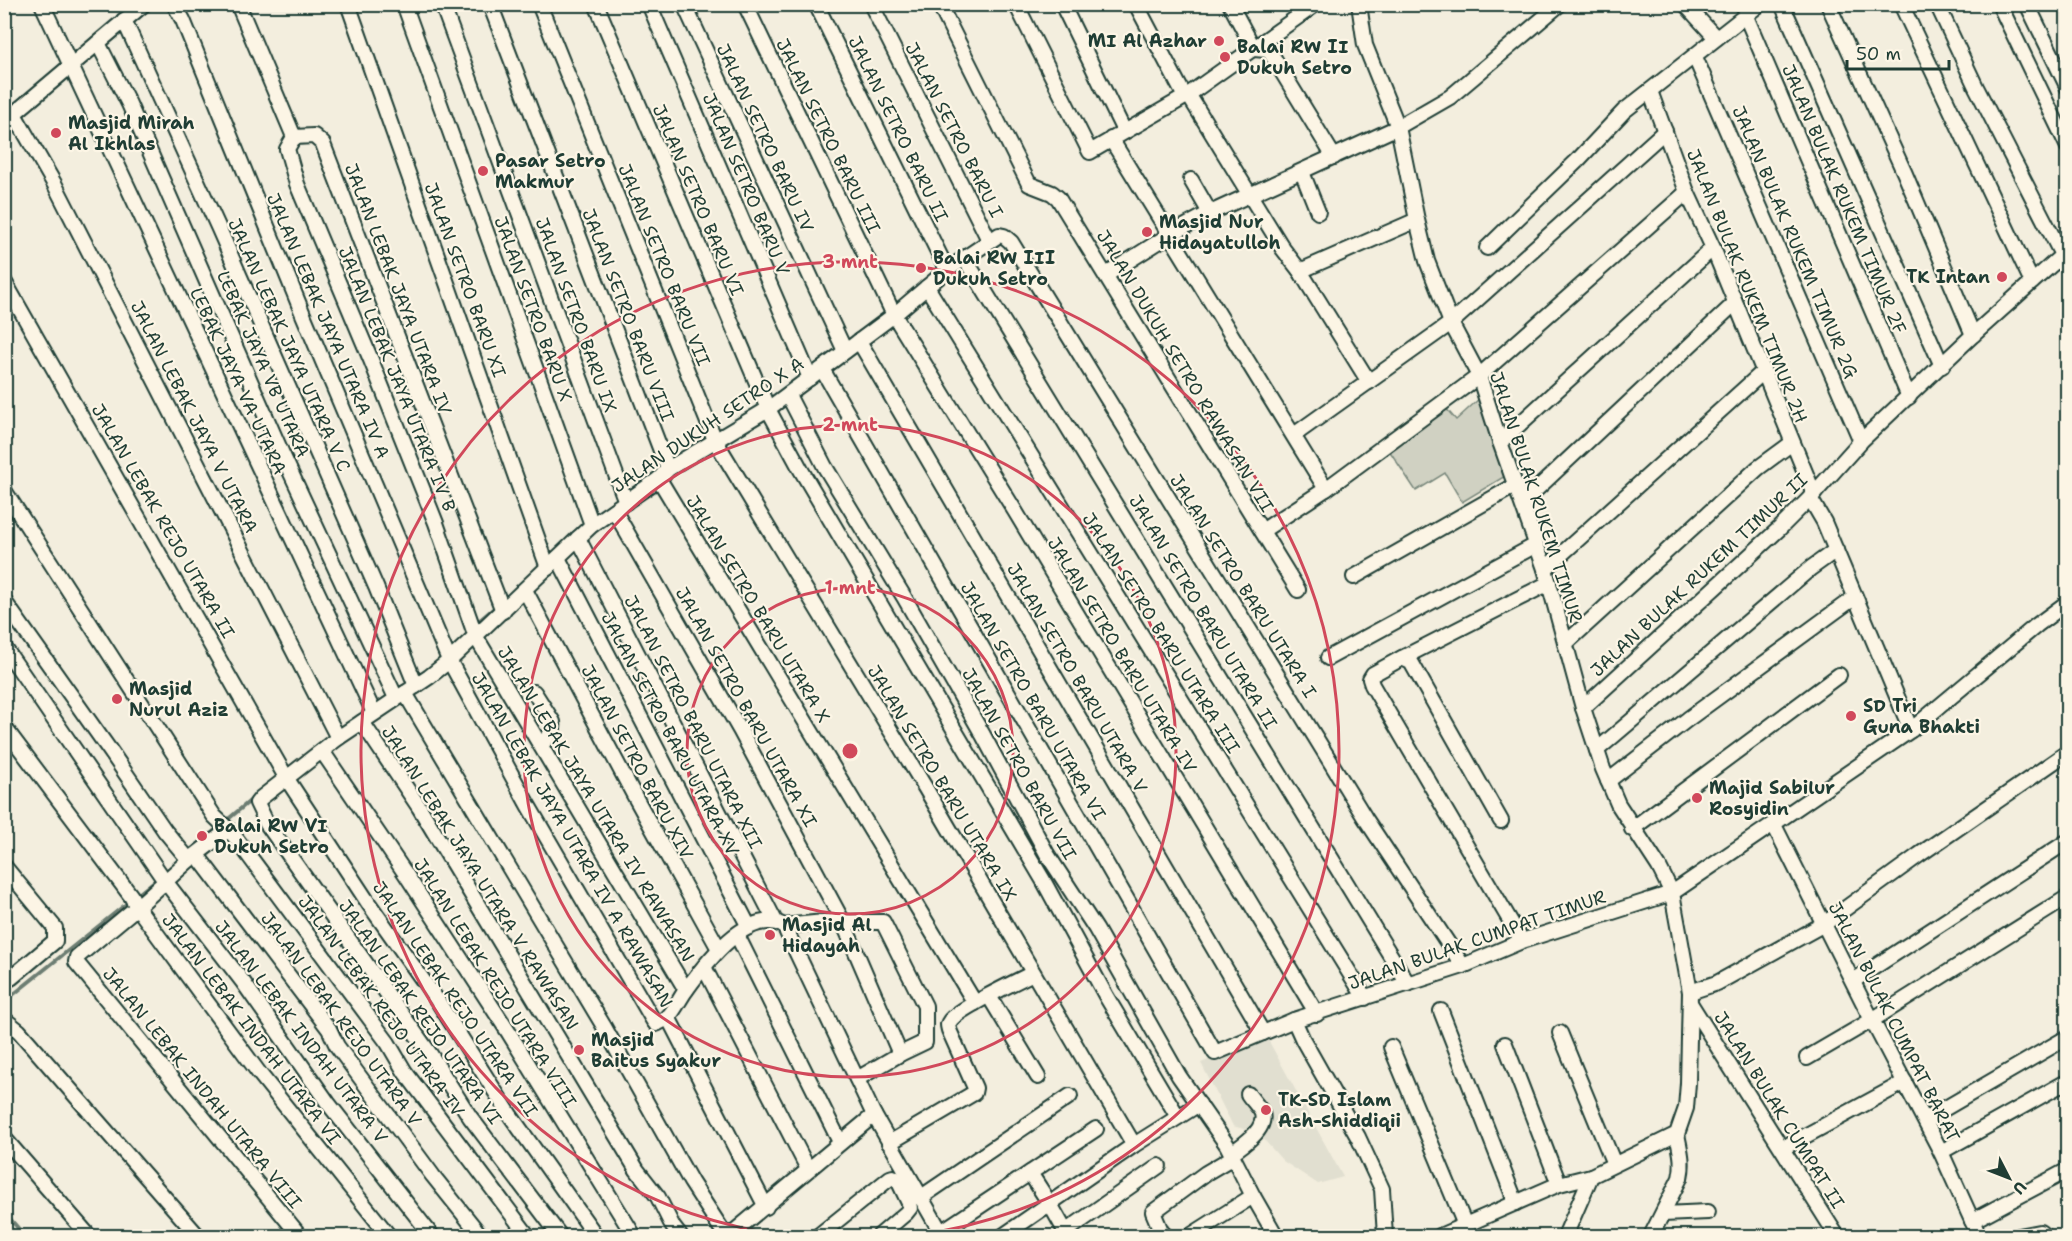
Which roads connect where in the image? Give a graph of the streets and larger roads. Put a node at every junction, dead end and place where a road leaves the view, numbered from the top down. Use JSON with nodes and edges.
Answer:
{"nodes":[{"id":1,"x":42,"y":4,"type":"edge"},
{"id":2,"x":174,"y":4,"type":"edge"},
{"id":3,"x":238,"y":4,"type":"edge"},
{"id":4,"x":348,"y":4,"type":"edge"},
{"id":5,"x":404,"y":4,"type":"edge"},
{"id":6,"x":442,"y":4,"type":"edge"},
{"id":7,"x":490,"y":4,"type":"edge"},
{"id":8,"x":539,"y":4,"type":"edge"},
{"id":9,"x":596,"y":4,"type":"edge"},
{"id":10,"x":649,"y":4,"type":"edge"},
{"id":11,"x":684,"y":4,"type":"edge"},
{"id":12,"x":745,"y":4,"type":"edge"},
{"id":13,"x":816,"y":4,"type":"edge"},
{"id":14,"x":871,"y":4,"type":"edge"},
{"id":15,"x":939,"y":4,"type":"edge"},
{"id":16,"x":1016,"y":4,"type":"edge"},
{"id":17,"x":1062,"y":4,"type":"edge"},
{"id":18,"x":1136,"y":4,"type":"edge"},
{"id":19,"x":1230,"y":4,"type":"edge"},
{"id":20,"x":1316,"y":4,"type":"edge"},
{"id":21,"x":1359,"y":4,"type":"edge"},
{"id":22,"x":1560,"y":4,"type":"edge"},
{"id":23,"x":1685,"y":4,"type":"edge"},
{"id":24,"x":1782,"y":4,"type":"edge"},
{"id":25,"x":1828,"y":4,"type":"edge"},
{"id":26,"x":1901,"y":4,"type":"edge"},
{"id":27,"x":1937,"y":4,"type":"edge"},
{"id":28,"x":1999,"y":4,"type":"edge"},
{"id":29,"x":2027,"y":4,"type":"edge"},
{"id":30,"x":1752,"y":8,"type":"edge"},
{"id":31,"x":1301,"y":9,"type":"edge"},
{"id":32,"x":133,"y":11,"type":"edge"},
{"id":33,"x":1716,"y":38,"type":"junction"},
{"id":34,"x":98,"y":43,"type":"junction"},
{"id":35,"x":1254,"y":49,"type":"junction"},
{"id":36,"x":1695,"y":57,"type":"junction"},
{"id":37,"x":71,"y":64,"type":"junction"},
{"id":38,"x":2067,"y":88,"type":"edge"},
{"id":39,"x":1650,"y":91,"type":"junction"},
{"id":40,"x":1187,"y":96,"type":"junction"},
{"id":41,"x":9,"y":118,"type":"edge"},
{"id":42,"x":1398,"y":127,"type":"junction"},
{"id":43,"x":1124,"y":131,"type":"junction"},
{"id":44,"x":1665,"y":131,"type":"junction"},
{"id":45,"x":294,"y":137,"type":"junction"},
{"id":46,"x":1115,"y":145,"type":"junction"},
{"id":47,"x":2067,"y":147,"type":"edge"},
{"id":48,"x":1334,"y":157,"type":"junction"},
{"id":49,"x":1302,"y":172,"type":"junction"},
{"id":50,"x":1191,"y":180,"type":"dead end"},
{"id":51,"x":1687,"y":192,"type":"junction"},
{"id":52,"x":1252,"y":195,"type":"junction"},
{"id":53,"x":1318,"y":212,"type":"dead end"},
{"id":54,"x":1209,"y":213,"type":"junction"},
{"id":55,"x":1417,"y":220,"type":"junction"},
{"id":56,"x":1171,"y":234,"type":"junction"},
{"id":57,"x":989,"y":240,"type":"junction"},
{"id":58,"x":1487,"y":248,"type":"dead end"},
{"id":59,"x":1713,"y":248,"type":"junction"},
{"id":60,"x":2065,"y":252,"type":"edge"},
{"id":61,"x":965,"y":259,"type":"junction"},
{"id":62,"x":947,"y":270,"type":"junction"},
{"id":63,"x":1300,"y":271,"type":"junction"},
{"id":64,"x":1106,"y":275,"type":"junction"},
{"id":65,"x":4,"y":281,"type":"edge"},
{"id":66,"x":2032,"y":282,"type":"junction"},
{"id":67,"x":927,"y":287,"type":"junction"},
{"id":68,"x":1736,"y":303,"type":"junction"},
{"id":69,"x":894,"y":315,"type":"junction"},
{"id":70,"x":1451,"y":323,"type":"junction"},
{"id":71,"x":1973,"y":335,"type":"junction"},
{"id":72,"x":859,"y":341,"type":"junction"},
{"id":73,"x":845,"y":351,"type":"junction"},
{"id":74,"x":1942,"y":366,"type":"junction"},
{"id":75,"x":822,"y":369,"type":"junction"},
{"id":76,"x":1763,"y":372,"type":"junction"},
{"id":77,"x":1479,"y":376,"type":"junction"},
{"id":78,"x":810,"y":378,"type":"junction"},
{"id":79,"x":1369,"y":382,"type":"junction"},
{"id":80,"x":788,"y":395,"type":"junction"},
{"id":81,"x":1909,"y":397,"type":"junction"},
{"id":82,"x":768,"y":409,"type":"junction"},
{"id":83,"x":1294,"y":435,"type":"junction"},
{"id":84,"x":715,"y":440,"type":"junction"},
{"id":85,"x":1861,"y":441,"type":"junction"},
{"id":86,"x":1500,"y":442,"type":"junction"},
{"id":87,"x":1792,"y":443,"type":"junction"},
{"id":88,"x":663,"y":474,"type":"junction"},
{"id":89,"x":1516,"y":485,"type":"junction"},
{"id":90,"x":1326,"y":489,"type":"junction"},
{"id":91,"x":4,"y":490,"type":"edge"},
{"id":92,"x":1812,"y":496,"type":"junction"},
{"id":93,"x":1523,"y":502,"type":"junction"},
{"id":94,"x":620,"y":506,"type":"junction"},
{"id":95,"x":592,"y":525,"type":"junction"},
{"id":96,"x":1262,"y":531,"type":"junction"},
{"id":97,"x":578,"y":538,"type":"junction"},
{"id":98,"x":1536,"y":545,"type":"junction"},
{"id":99,"x":1836,"y":550,"type":"junction"},
{"id":100,"x":553,"y":563,"type":"junction"},
{"id":101,"x":1545,"y":569,"type":"junction"},
{"id":102,"x":1354,"y":577,"type":"dead end"},
{"id":103,"x":1548,"y":583,"type":"junction"},
{"id":104,"x":525,"y":590,"type":"junction"},
{"id":105,"x":1298,"y":590,"type":"dead end"},
{"id":106,"x":1855,"y":597,"type":"junction"},
{"id":107,"x":4,"y":601,"type":"edge"},
{"id":108,"x":2067,"y":602,"type":"edge"},
{"id":109,"x":503,"y":611,"type":"junction"},
{"id":110,"x":476,"y":637,"type":"junction"},
{"id":111,"x":1565,"y":644,"type":"junction"},
{"id":112,"x":4,"y":647,"type":"edge"},
{"id":113,"x":1328,"y":658,"type":"dead end"},
{"id":114,"x":1402,"y":658,"type":"junction"},
{"id":115,"x":449,"y":661,"type":"junction"},
{"id":116,"x":1839,"y":675,"type":"dead end"},
{"id":117,"x":406,"y":692,"type":"junction"},
{"id":118,"x":534,"y":692,"type":"dead end"},
{"id":119,"x":1583,"y":708,"type":"junction"},
{"id":120,"x":374,"y":713,"type":"junction"},
{"id":121,"x":362,"y":722,"type":"junction"},
{"id":122,"x":4,"y":727,"type":"edge"},
{"id":123,"x":1911,"y":730,"type":"junction"},
{"id":124,"x":338,"y":738,"type":"junction"},
{"id":125,"x":542,"y":745,"type":"junction"},
{"id":126,"x":1597,"y":750,"type":"junction"},
{"id":127,"x":322,"y":751,"type":"junction"},
{"id":128,"x":2067,"y":752,"type":"edge"},
{"id":129,"x":285,"y":774,"type":"junction"},
{"id":130,"x":1608,"y":781,"type":"junction"},
{"id":131,"x":257,"y":804,"type":"joint"},
{"id":132,"x":1501,"y":822,"type":"dead end"},
{"id":133,"x":221,"y":824,"type":"junction"},
{"id":134,"x":1774,"y":825,"type":"junction"},
{"id":135,"x":1632,"y":829,"type":"junction"},
{"id":136,"x":2067,"y":841,"type":"edge"},
{"id":137,"x":188,"y":855,"type":"junction"},
{"id":138,"x":4,"y":866,"type":"edge"},
{"id":139,"x":163,"y":876,"type":"junction"},
{"id":140,"x":1672,"y":893,"type":"junction"},
{"id":141,"x":2067,"y":897,"type":"edge"},
{"id":142,"x":134,"y":903,"type":"junction"},
{"id":143,"x":843,"y":922,"type":"junction"},
{"id":144,"x":780,"y":924,"type":"junction"},
{"id":145,"x":1824,"y":924,"type":"junction"},
{"id":146,"x":749,"y":927,"type":"junction"},
{"id":147,"x":736,"y":935,"type":"junction"},
{"id":148,"x":1522,"y":941,"type":"junction"},
{"id":149,"x":719,"y":949,"type":"junction"},
{"id":150,"x":76,"y":962,"type":"joint"},
{"id":151,"x":1463,"y":966,"type":"junction"},
{"id":152,"x":704,"y":967,"type":"junction"},
{"id":153,"x":1033,"y":973,"type":"junction"},
{"id":154,"x":4,"y":978,"type":"edge"},
{"id":155,"x":1853,"y":981,"type":"junction"},
{"id":156,"x":1408,"y":984,"type":"junction"},
{"id":157,"x":686,"y":990,"type":"junction"},
{"id":158,"x":989,"y":996,"type":"junction"},
{"id":159,"x":1365,"y":998,"type":"junction"},
{"id":160,"x":1690,"y":998,"type":"junction"},
{"id":161,"x":975,"y":1004,"type":"junction"},
{"id":162,"x":1441,"y":1011,"type":"dead end"},
{"id":163,"x":1317,"y":1014,"type":"junction"},
{"id":164,"x":668,"y":1017,"type":"junction"},
{"id":165,"x":1294,"y":1020,"type":"junction"},
{"id":166,"x":1872,"y":1020,"type":"junction"},
{"id":167,"x":6,"y":1022,"type":"edge"},
{"id":168,"x":1263,"y":1033,"type":"junction"},
{"id":169,"x":1560,"y":1033,"type":"dead end"},
{"id":170,"x":2067,"y":1037,"type":"edge"},
{"id":171,"x":1506,"y":1044,"type":"dead end"},
{"id":172,"x":1391,"y":1047,"type":"dead end"},
{"id":173,"x":1212,"y":1050,"type":"joint"},
{"id":174,"x":900,"y":1054,"type":"junction"},
{"id":175,"x":1807,"y":1058,"type":"dead end"},
{"id":176,"x":1038,"y":1077,"type":"dead end"},
{"id":177,"x":857,"y":1079,"type":"junction"},
{"id":178,"x":2067,"y":1081,"type":"edge"},
{"id":179,"x":1905,"y":1082,"type":"junction"},
{"id":180,"x":1248,"y":1094,"type":"dead end"},
{"id":181,"x":1070,"y":1096,"type":"dead end"},
{"id":182,"x":1199,"y":1104,"type":"junction"},
{"id":183,"x":874,"y":1114,"type":"junction"},
{"id":184,"x":1178,"y":1117,"type":"junction"},
{"id":185,"x":1925,"y":1120,"type":"junction"},
{"id":186,"x":1096,"y":1129,"type":"dead end"},
{"id":187,"x":1677,"y":1134,"type":"junction"},
{"id":188,"x":4,"y":1138,"type":"edge"},
{"id":189,"x":856,"y":1141,"type":"dead end"},
{"id":190,"x":840,"y":1142,"type":"junction"},
{"id":191,"x":889,"y":1143,"type":"junction"},
{"id":192,"x":1134,"y":1146,"type":"junction"},
{"id":193,"x":1783,"y":1148,"type":"junction"},
{"id":194,"x":1231,"y":1152,"type":"junction"},
{"id":195,"x":1941,"y":1152,"type":"junction"},
{"id":196,"x":1614,"y":1164,"type":"junction"},
{"id":197,"x":1159,"y":1166,"type":"dead end"},
{"id":198,"x":808,"y":1169,"type":"junction"},
{"id":199,"x":2067,"y":1170,"type":"edge"},
{"id":200,"x":1030,"y":1173,"type":"junction"},
{"id":201,"x":1591,"y":1176,"type":"junction"},
{"id":202,"x":1559,"y":1184,"type":"junction"},
{"id":203,"x":1253,"y":1196,"type":"junction"},
{"id":204,"x":920,"y":1198,"type":"junction"},
{"id":205,"x":1515,"y":1203,"type":"junction"},
{"id":206,"x":1050,"y":1204,"type":"junction"},
{"id":207,"x":766,"y":1207,"type":"junction"},
{"id":208,"x":1708,"y":1212,"type":"dead end"},
{"id":209,"x":1663,"y":1214,"type":"junction"},
{"id":210,"x":1972,"y":1221,"type":"junction"},
{"id":211,"x":1465,"y":1225,"type":"junction"},
{"id":212,"x":942,"y":1234,"type":"edge"},
{"id":213,"x":1066,"y":1234,"type":"edge"},
{"id":214,"x":89,"y":1236,"type":"edge"},
{"id":215,"x":198,"y":1236,"type":"edge"},
{"id":216,"x":300,"y":1236,"type":"edge"},
{"id":217,"x":388,"y":1236,"type":"edge"},
{"id":218,"x":432,"y":1236,"type":"edge"},
{"id":219,"x":481,"y":1236,"type":"edge"},
{"id":220,"x":528,"y":1236,"type":"edge"},
{"id":221,"x":561,"y":1236,"type":"edge"},
{"id":222,"x":596,"y":1236,"type":"edge"},
{"id":223,"x":634,"y":1236,"type":"edge"},
{"id":224,"x":680,"y":1236,"type":"edge"},
{"id":225,"x":727,"y":1236,"type":"edge"},
{"id":226,"x":740,"y":1236,"type":"edge"},
{"id":227,"x":818,"y":1236,"type":"edge"},
{"id":228,"x":879,"y":1236,"type":"edge"},
{"id":229,"x":1003,"y":1236,"type":"edge"},
{"id":230,"x":1166,"y":1236,"type":"edge"},
{"id":231,"x":1190,"y":1236,"type":"edge"},
{"id":232,"x":1276,"y":1236,"type":"edge"},
{"id":233,"x":1384,"y":1236,"type":"edge"},
{"id":234,"x":1440,"y":1236,"type":"edge"},
{"id":235,"x":1565,"y":1236,"type":"edge"},
{"id":236,"x":1652,"y":1236,"type":"edge"},
{"id":237,"x":1837,"y":1236,"type":"edge"},
{"id":238,"x":1979,"y":1236,"type":"edge"},
{"id":239,"x":2019,"y":1236,"type":"edge"},
{"id":240,"x":2045,"y":1236,"type":"edge"}],
"edges":[{"from":1,"to":37,"type":"street","name":"LEBAK JAYA VA UTARA"},
{"from":2,"to":115,"type":"street","name":"JALAN LEBAK JAYA UTARA IV A"},
{"from":3,"to":45,"type":"street"},
{"from":4,"to":100,"type":"street","name":"JALAN SETRO BARU XI"},
{"from":5,"to":95,"type":"street","name":"JALAN SETRO BARU X"},
{"from":6,"to":94,"type":"street","name":"JALAN SETRO BARU IX"},
{"from":7,"to":88,"type":"street","name":"JALAN SETRO BARU VIII"},
{"from":8,"to":84,"type":"street","name":"JALAN SETRO BARU VII"},
{"from":9,"to":82,"type":"street","name":"JALAN SETRO BARU VI"},
{"from":10,"to":78,"type":"street","name":"JALAN SETRO BARU V"},
{"from":11,"to":73,"type":"street","name":"JALAN SETRO BARU IV"},
{"from":12,"to":69,"type":"street","name":"JALAN SETRO BARU III"},
{"from":13,"to":62,"type":"street","name":"JALAN SETRO BARU II"},
{"from":14,"to":57,"type":"street","name":"JALAN SETRO BARU I"},
{"from":15,"to":64,"type":"street","name":"JALAN DUKUH SETRO RAWASAN VII"},
{"from":16,"to":46,"type":"street"},
{"from":17,"to":43,"type":"street"},
{"from":18,"to":40,"type":"street"},
{"from":19,"to":35,"type":"street"},
{"from":20,"to":31,"type":"street"},
{"from":21,"to":42,"type":"street","name":"JALAN BULAK RUKEM TIMUR"},
{"from":22,"to":42,"type":"street"},
{"from":23,"to":33,"type":"street"},
{"from":24,"to":74,"type":"street"},
{"from":25,"to":71,"type":"street"},
{"from":26,"to":66,"type":"street"},
{"from":27,"to":60,"type":"street"},
{"from":28,"to":47,"type":"street"},
{"from":29,"to":38,"type":"street"},
{"from":30,"to":33,"type":"street"},
{"from":30,"to":81,"type":"street","name":"JALAN BULAK RUKEM TIMUR 2F"},
{"from":31,"to":35,"type":"street"},
{"from":32,"to":34,"type":"street"},
{"from":32,"to":117,"type":"street","name":"JALAN LEBAK JAYA UTARA V C"},
{"from":33,"to":36,"type":"street"},
{"from":34,"to":37,"type":"street"},
{"from":34,"to":117,"type":"street","name":"LEBAK JAYA VB UTARA"},
{"from":35,"to":40,"type":"street"},
{"from":35,"to":48,"type":"street"},
{"from":36,"to":39,"type":"street"},
{"from":36,"to":85,"type":"street","name":"JALAN BULAK RUKEM TIMUR 2G"},
{"from":37,"to":41,"type":"street"},
{"from":37,"to":120,"type":"street","name":"LEBAK JAYA VA UTARA"},
{"from":39,"to":44,"type":"street","name":"JALAN BULAK RUKEM TIMUR 2H"},
{"from":39,"to":58,"type":"street"},
{"from":40,"to":43,"type":"street"},
{"from":40,"to":52,"type":"street"},
{"from":41,"to":124,"type":"street","name":"JALAN LEBAK JAYA V UTARA"},
{"from":42,"to":48,"type":"street"},
{"from":42,"to":55,"type":"street","name":"JALAN BULAK RUKEM TIMUR"},
{"from":43,"to":46,"type":"street"},
{"from":44,"to":51,"type":"street","name":"JALAN BULAK RUKEM TIMUR 2H"},
{"from":44,"to":70,"type":"street"},
{"from":45,"to":109,"type":"street","name":"JALAN LEBAK JAYA UTARA IV"},
{"from":45,"to":110,"type":"street","name":"JALAN LEBAK JAYA UTARA IV B"},
{"from":46,"to":56,"type":"street"},
{"from":48,"to":49,"type":"street"},
{"from":49,"to":52,"type":"street"},
{"from":49,"to":53,"type":"street"},
{"from":50,"to":54,"type":"street"},
{"from":51,"to":59,"type":"street","name":"JALAN BULAK RUKEM TIMUR 2H"},
{"from":51,"to":77,"type":"street"},
{"from":52,"to":54,"type":"street"},
{"from":52,"to":63,"type":"street"},
{"from":54,"to":56,"type":"street"},
{"from":55,"to":63,"type":"street"},
{"from":55,"to":70,"type":"street","name":"JALAN BULAK RUKEM TIMUR"},
{"from":56,"to":64,"type":"street"},
{"from":56,"to":83,"type":"street"},
{"from":57,"to":61,"type":"street","name":"JALAN DUKUH SETRO X A"},
{"from":57,"to":151,"type":"street","name":"JALAN SETRO BARU UTARA I"},
{"from":59,"to":68,"type":"street","name":"JALAN BULAK RUKEM TIMUR 2H"},
{"from":59,"to":86,"type":"street"},
{"from":60,"to":66,"type":"street","name":"JALAN BULAK RUKEM TIMUR II"},
{"from":61,"to":62,"type":"street","name":"JALAN DUKUH SETRO X A"},
{"from":61,"to":156,"type":"street","name":"JALAN SETRO BARU UTARA II"},
{"from":62,"to":67,"type":"street","name":"JALAN DUKUH SETRO X A"},
{"from":63,"to":79,"type":"street"},
{"from":64,"to":96,"type":"street","name":"JALAN DUKUH SETRO RAWASAN VII"},
{"from":65,"to":129,"type":"street","name":"JALAN LEBAK REJO UTARA II"},
{"from":66,"to":71,"type":"street","name":"JALAN BULAK RUKEM TIMUR II"},
{"from":67,"to":69,"type":"street","name":"JALAN DUKUH SETRO X A"},
{"from":67,"to":159,"type":"street","name":"JALAN SETRO BARU UTARA III"},
{"from":68,"to":76,"type":"street","name":"JALAN BULAK RUKEM TIMUR 2H"},
{"from":68,"to":93,"type":"street"},
{"from":69,"to":72,"type":"street","name":"JALAN DUKUH SETRO X A"},
{"from":69,"to":163,"type":"street","name":"JALAN SETRO BARU UTARA IV"},
{"from":70,"to":77,"type":"street","name":"JALAN BULAK RUKEM TIMUR"},
{"from":70,"to":79,"type":"street"},
{"from":71,"to":74,"type":"street","name":"JALAN BULAK RUKEM TIMUR II"},
{"from":72,"to":73,"type":"street","name":"JALAN DUKUH SETRO X A"},
{"from":72,"to":168,"type":"street","name":"JALAN SETRO BARU UTARA V"},
{"from":73,"to":75,"type":"street","name":"JALAN DUKUH SETRO X A"},
{"from":74,"to":81,"type":"street","name":"JALAN BULAK RUKEM TIMUR II"},
{"from":75,"to":78,"type":"street","name":"JALAN DUKUH SETRO X A"},
{"from":75,"to":173,"type":"street","name":"JALAN SETRO BARU UTARA VI"},
{"from":76,"to":87,"type":"street","name":"JALAN BULAK RUKEM TIMUR 2H"},
{"from":76,"to":101,"type":"street"},
{"from":77,"to":86,"type":"street","name":"JALAN BULAK RUKEM TIMUR"},
{"from":77,"to":90,"type":"street"},
{"from":78,"to":80,"type":"street","name":"JALAN DUKUH SETRO X A"},
{"from":79,"to":83,"type":"street"},
{"from":80,"to":82,"type":"street","name":"JALAN DUKUH SETRO X A"},
{"from":80,"to":182,"type":"street","name":"JALAN SETRO BARU VII"},
{"from":81,"to":85,"type":"street","name":"JALAN BULAK RUKEM TIMUR II"},
{"from":82,"to":84,"type":"street","name":"JALAN DUKUH SETRO X A"},
{"from":82,"to":184,"type":"street","name":"JALAN SETRO BARU VI"},
{"from":83,"to":90,"type":"street"},
{"from":84,"to":88,"type":"street","name":"JALAN DUKUH SETRO X A"},
{"from":84,"to":153,"type":"street","name":"JALAN SETRO BARU UTARA IX"},
{"from":85,"to":92,"type":"street","name":"JALAN BULAK RUKEM TIMUR II"},
{"from":86,"to":89,"type":"street","name":"JALAN BULAK RUKEM TIMUR"},
{"from":87,"to":92,"type":"street","name":"JALAN BULAK RUKEM TIMUR 2H"},
{"from":87,"to":111,"type":"street"},
{"from":88,"to":94,"type":"street","name":"JALAN DUKUH SETRO X A"},
{"from":88,"to":161,"type":"street","name":"JALAN SETRO BARU UTARA X"},
{"from":89,"to":93,"type":"street","name":"JALAN BULAK RUKEM TIMUR"},
{"from":89,"to":102,"type":"street"},
{"from":90,"to":96,"type":"street"},
{"from":91,"to":133,"type":"street","name":"JALAN LEBAK REJO UTARA IV"},
{"from":92,"to":99,"type":"street","name":"JALAN BULAK RUKEM TIMUR 2H"},
{"from":92,"to":119,"type":"street","name":"JALAN BULAK RUKEM TIMUR II"},
{"from":93,"to":98,"type":"street","name":"JALAN BULAK RUKEM TIMUR"},
{"from":94,"to":95,"type":"street","name":"JALAN DUKUH SETRO X A"},
{"from":94,"to":143,"type":"street","name":"JALAN SETRO BARU UTARA XI"},
{"from":95,"to":97,"type":"street","name":"JALAN DUKUH SETRO X A"},
{"from":96,"to":105,"type":"street","name":"JALAN DUKUH SETRO RAWASAN VII"},
{"from":97,"to":100,"type":"street","name":"JALAN DUKUH SETRO X A"},
{"from":97,"to":144,"type":"street","name":"JALAN SETRO BARU UTARA XII"},
{"from":98,"to":101,"type":"street","name":"JALAN BULAK RUKEM TIMUR"},
{"from":98,"to":113,"type":"street"},
{"from":99,"to":106,"type":"street","name":"JALAN BULAK RUKEM TIMUR 2H"},
{"from":99,"to":126,"type":"street"},
{"from":100,"to":104,"type":"street","name":"JALAN DUKUH SETRO X A"},
{"from":100,"to":146,"type":"street","name":"JALAN SETRO BARU UTARA XV"},
{"from":101,"to":103,"type":"street","name":"JALAN BULAK RUKEM TIMUR"},
{"from":103,"to":111,"type":"street","name":"JALAN BULAK RUKEM TIMUR"},
{"from":103,"to":114,"type":"street"},
{"from":104,"to":109,"type":"street","name":"JALAN DUKUH SETRO X A"},
{"from":104,"to":149,"type":"street","name":"JALAN SETRO BARU XIV"},
{"from":106,"to":123,"type":"street","name":"JALAN BULAK RUKEM TIMUR 2H"},
{"from":106,"to":130,"type":"street"},
{"from":107,"to":137,"type":"street","name":"JALAN LEBAK REJO UTARA V"},
{"from":108,"to":123,"type":"street","name":"JALAN BULAK CUMPAT TIMUR"},
{"from":109,"to":110,"type":"street","name":"JALAN DUKUH SETRO X A"},
{"from":110,"to":115,"type":"street","name":"JALAN DUKUH SETRO X A"},
{"from":110,"to":125,"type":"street","name":"JALAN LEBAK JAYA UTARA IV RAWASAN"},
{"from":111,"to":119,"type":"street","name":"JALAN BULAK RUKEM TIMUR"},
{"from":112,"to":139,"type":"street","name":"JALAN LEBAK INDAH UTARA V"},
{"from":114,"to":132,"type":"street"},
{"from":114,"to":148,"type":"street"},
{"from":115,"to":117,"type":"street","name":"JALAN DUKUH SETRO X A"},
{"from":115,"to":164,"type":"street","name":"JALAN LEBAK JAYA UTARA IV A RAWASAN"},
{"from":116,"to":135,"type":"street"},
{"from":117,"to":120,"type":"street","name":"JALAN DUKUH SETRO X A"},
{"from":117,"to":225,"type":"street"},
{"from":118,"to":125,"type":"street"},
{"from":119,"to":126,"type":"street"},
{"from":120,"to":121,"type":"street","name":"JALAN DUKUH SETRO X A"},
{"from":121,"to":124,"type":"street","name":"JALAN DUKUH SETRO X A"},
{"from":121,"to":224,"type":"street","name":"JALAN LEBAK JAYA UTARA V RAWASAN"},
{"from":122,"to":142,"type":"street"},
{"from":123,"to":134,"type":"street","name":"JALAN BULAK CUMPAT TIMUR"},
{"from":124,"to":127,"type":"street","name":"JALAN DUKUH SETRO X A"},
{"from":125,"to":157,"type":"street","name":"JALAN LEBAK JAYA UTARA IV RAWASAN"},
{"from":126,"to":130,"type":"street"},
{"from":127,"to":129,"type":"street","name":"JALAN DUKUH SETRO X A"},
{"from":127,"to":223,"type":"street","name":"JALAN LEBAK REJO UTARA VIII"},
{"from":128,"to":145,"type":"street"},
{"from":129,"to":131,"type":"street","name":"JALAN DUKUH SETRO X A"},
{"from":129,"to":222,"type":"street","name":"JALAN LEBAK REJO UTARA VII"},
{"from":130,"to":135,"type":"street"},
{"from":131,"to":221,"type":"street","name":"JALAN LEBAK REJO UTARA VI"},
{"from":133,"to":137,"type":"street"},
{"from":133,"to":220,"type":"street","name":"JALAN LEBAK REJO UTARA IV"},
{"from":134,"to":140,"type":"street","name":"JALAN BULAK CUMPAT TIMUR"},
{"from":134,"to":145,"type":"street","name":"JALAN BULAK CUMPAT BARAT"},
{"from":135,"to":140,"type":"street"},
{"from":136,"to":155,"type":"street"},
{"from":137,"to":139,"type":"street"},
{"from":137,"to":219,"type":"street","name":"JALAN LEBAK REJO UTARA V"},
{"from":138,"to":154,"type":"street"},
{"from":139,"to":142,"type":"street"},
{"from":139,"to":218,"type":"street","name":"JALAN LEBAK INDAH UTARA V"},
{"from":140,"to":148,"type":"street","name":"JALAN BULAK CUMPAT TIMUR"},
{"from":140,"to":160,"type":"street"},
{"from":141,"to":166,"type":"street"},
{"from":142,"to":150,"type":"street","name":"JALAN LEBAK INDAH UTARA VI"},
{"from":142,"to":217,"type":"street","name":"JALAN LEBAK INDAH UTARA VI"},
{"from":143,"to":144,"type":"street"},
{"from":143,"to":174,"type":"street","name":"JALAN SETRO BARU UTARA XI"},
{"from":143,"to":174,"type":"street"},
{"from":144,"to":146,"type":"street"},
{"from":144,"to":177,"type":"street","name":"JALAN SETRO BARU UTARA XII"},
{"from":145,"to":155,"type":"street","name":"JALAN BULAK CUMPAT BARAT"},
{"from":145,"to":160,"type":"street"},
{"from":146,"to":147,"type":"street"},
{"from":147,"to":149,"type":"street"},
{"from":147,"to":190,"type":"street"},
{"from":148,"to":151,"type":"street","name":"JALAN BULAK CUMPAT TIMUR"},
{"from":149,"to":152,"type":"street"},
{"from":150,"to":216,"type":"street","name":"JALAN LEBAK INDAH UTARA VIII"},
{"from":151,"to":156,"type":"street","name":"JALAN BULAK CUMPAT TIMUR"},
{"from":152,"to":157,"type":"street"},
{"from":152,"to":198,"type":"street"},
{"from":153,"to":158,"type":"street"},
{"from":153,"to":192,"type":"street","name":"JALAN SETRO BARU UTARA IX"},
{"from":155,"to":166,"type":"street","name":"JALAN BULAK CUMPAT BARAT"},
{"from":156,"to":159,"type":"street","name":"JALAN BULAK CUMPAT TIMUR"},
{"from":157,"to":164,"type":"street"},
{"from":158,"to":161,"type":"street"},
{"from":158,"to":176,"type":"street"},
{"from":159,"to":163,"type":"street","name":"JALAN BULAK CUMPAT TIMUR"},
{"from":160,"to":187,"type":"street"},
{"from":160,"to":193,"type":"street","name":"JALAN BULAK CUMPAT II"},
{"from":161,"to":191,"type":"street"},
{"from":162,"to":205,"type":"street"},
{"from":163,"to":165,"type":"street","name":"JALAN BULAK CUMPAT TIMUR"},
{"from":164,"to":207,"type":"street"},
{"from":165,"to":168,"type":"street","name":"JALAN BULAK CUMPAT TIMUR"},
{"from":165,"to":233,"type":"street"},
{"from":166,"to":175,"type":"street"},
{"from":166,"to":179,"type":"street","name":"JALAN BULAK CUMPAT BARAT"},
{"from":167,"to":215,"type":"street"},
{"from":168,"to":173,"type":"street","name":"JALAN BULAK CUMPAT TIMUR"},
{"from":169,"to":196,"type":"street"},
{"from":170,"to":185,"type":"street"},
{"from":171,"to":202,"type":"street"},
{"from":172,"to":211,"type":"street"},
{"from":174,"to":177,"type":"street"},
{"from":177,"to":183,"type":"street","name":"JALAN SETRO BARU UTARA XII"},
{"from":178,"to":195,"type":"street"},
{"from":179,"to":185,"type":"street","name":"JALAN BULAK CUMPAT BARAT"},
{"from":179,"to":193,"type":"street"},
{"from":180,"to":194,"type":"street"},
{"from":181,"to":204,"type":"street"},
{"from":182,"to":184,"type":"street"},
{"from":182,"to":194,"type":"street","name":"JALAN SETRO BARU VII"},
{"from":183,"to":190,"type":"street"},
{"from":183,"to":191,"type":"street","name":"JALAN SETRO BARU UTARA XII"},
{"from":184,"to":192,"type":"street"},
{"from":185,"to":195,"type":"street","name":"JALAN BULAK CUMPAT BARAT"},
{"from":186,"to":200,"type":"street"},
{"from":187,"to":196,"type":"street"},
{"from":187,"to":209,"type":"street"},
{"from":188,"to":214,"type":"street"},
{"from":189,"to":226,"type":"street"},
{"from":190,"to":198,"type":"street"},
{"from":191,"to":204,"type":"street","name":"JALAN SETRO BARU UTARA XII"},
{"from":192,"to":206,"type":"street"},
{"from":193,"to":237,"type":"street","name":"JALAN BULAK CUMPAT II"},
{"from":194,"to":203,"type":"street","name":"JALAN SETRO BARU VII"},
{"from":194,"to":230,"type":"street"},
{"from":195,"to":210,"type":"street","name":"JALAN BULAK CUMPAT BARAT"},
{"from":196,"to":201,"type":"street"},
{"from":197,"to":213,"type":"street"},
{"from":198,"to":207,"type":"street"},
{"from":199,"to":210,"type":"street"},
{"from":200,"to":206,"type":"street"},
{"from":200,"to":212,"type":"street"},
{"from":201,"to":202,"type":"street"},
{"from":201,"to":235,"type":"street"},
{"from":202,"to":205,"type":"street"},
{"from":203,"to":231,"type":"street"},
{"from":203,"to":232,"type":"street","name":"JALAN SETRO BARU VII"},
{"from":204,"to":212,"type":"street","name":"JALAN SETRO BARU UTARA XII"},
{"from":205,"to":211,"type":"street"},
{"from":206,"to":213,"type":"street"},
{"from":206,"to":229,"type":"street"},
{"from":207,"to":225,"type":"street"},
{"from":208,"to":209,"type":"street"},
{"from":209,"to":236,"type":"street"},
{"from":210,"to":238,"type":"street","name":"JALAN BULAK CUMPAT BARAT"},
{"from":211,"to":234,"type":"street"},
{"from":227,"to":228,"type":"street"},
{"from":239,"to":240,"type":"street"}]}
